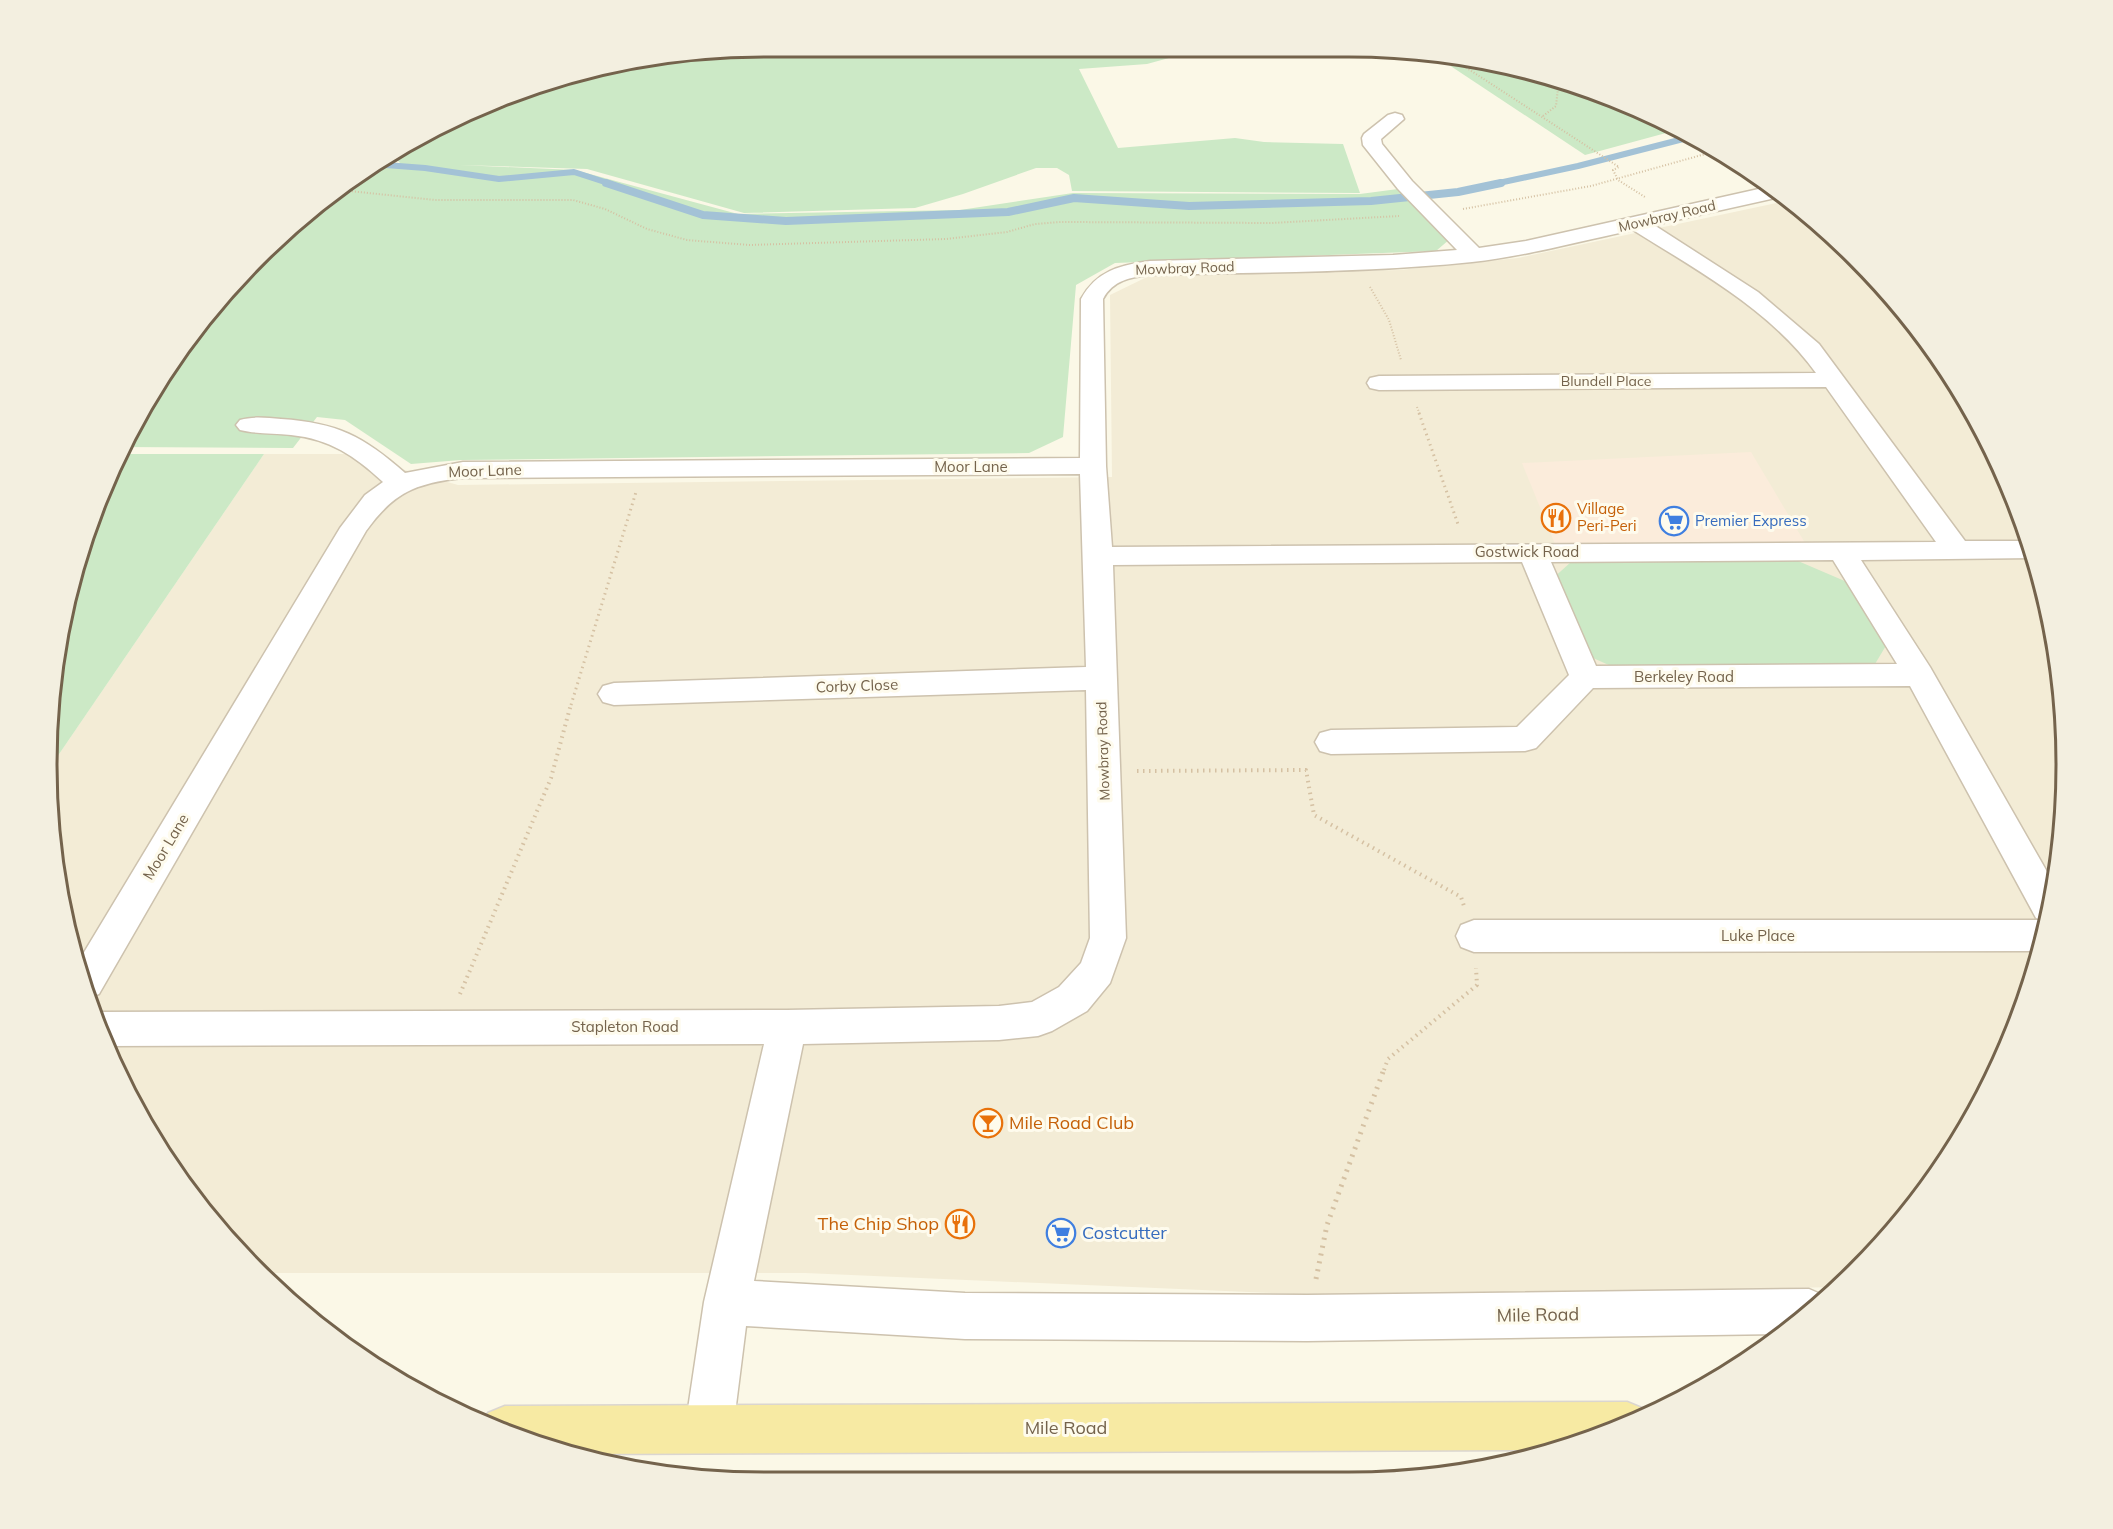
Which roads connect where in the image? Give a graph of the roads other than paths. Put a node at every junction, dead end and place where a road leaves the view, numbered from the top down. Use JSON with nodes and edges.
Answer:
{"nodes":[{"id":1,"x":1395,"y":119,"type":"dead end"},
{"id":2,"x":1766,"y":194,"type":"edge"},
{"id":3,"x":1648,"y":220,"type":"junction"},
{"id":4,"x":1474,"y":255,"type":"junction"},
{"id":5,"x":1832,"y":380,"type":"junction"},
{"id":6,"x":1379,"y":383,"type":"dead end"},
{"id":7,"x":249,"y":425,"type":"dead end"},
{"id":8,"x":1093,"y":466,"type":"junction"},
{"id":9,"x":401,"y":484,"type":"junction"},
{"id":10,"x":1957,"y":550,"type":"junction"},
{"id":11,"x":2022,"y":550,"type":"edge"},
{"id":12,"x":1841,"y":551,"type":"junction"},
{"id":13,"x":1532,"y":552,"type":"junction"},
{"id":14,"x":1098,"y":556,"type":"junction"},
{"id":15,"x":1919,"y":675,"type":"junction"},
{"id":16,"x":1585,"y":677,"type":"junction"},
{"id":17,"x":1101,"y":678,"type":"junction"},
{"id":18,"x":614,"y":694,"type":"dead end"},
{"id":19,"x":1332,"y":742,"type":"dead end"},
{"id":20,"x":2043,"y":897,"type":"edge"},
{"id":21,"x":2035,"y":935,"type":"edge"},
{"id":22,"x":1474,"y":936,"type":"road end"},
{"id":23,"x":1108,"y":938,"type":"joint"},
{"id":24,"x":90,"y":976,"type":"edge"},
{"id":25,"x":787,"y":1027,"type":"junction"},
{"id":26,"x":109,"y":1029,"type":"edge"},
{"id":27,"x":727,"y":1302,"type":"junction"},
{"id":28,"x":1796,"y":1312,"type":"edge"},
{"id":29,"x":1597,"y":1426,"type":"edge"},
{"id":30,"x":709,"y":1429,"type":"junction"},
{"id":31,"x":526,"y":1430,"type":"edge"}],
"edges":[{"from":1,"to":4,"type":"street"},
{"from":2,"to":3,"type":"street","name":"Mowbray Road"},
{"from":3,"to":4,"type":"street","name":"Mowbray Road"},
{"from":3,"to":5,"type":"street"},
{"from":4,"to":8,"type":"street","name":"Mowbray Road"},
{"from":5,"to":6,"type":"street","name":"Blundell Place"},
{"from":5,"to":10,"type":"street"},
{"from":7,"to":9,"type":"street"},
{"from":8,"to":9,"type":"street","name":"Moor Lane"},
{"from":8,"to":14,"type":"street","name":"Mowbray Road"},
{"from":9,"to":24,"type":"street","name":"Moor Lane"},
{"from":10,"to":11,"type":"street","name":"Gostwick Road"},
{"from":10,"to":12,"type":"street","name":"Gostwick Road"},
{"from":12,"to":13,"type":"street","name":"Gostwick Road"},
{"from":12,"to":15,"type":"street"},
{"from":13,"to":14,"type":"street","name":"Gostwick Road"},
{"from":13,"to":16,"type":"street"},
{"from":14,"to":17,"type":"street","name":"Mowbray Road"},
{"from":15,"to":16,"type":"street","name":"Berkeley Road"},
{"from":15,"to":20,"type":"street"},
{"from":16,"to":19,"type":"street"},
{"from":17,"to":18,"type":"street","name":"Corby Close"},
{"from":17,"to":23,"type":"street","name":"Mowbray Road"},
{"from":21,"to":22,"type":"street","name":"Luke Place"},
{"from":23,"to":25,"type":"street","name":"Stapleton Road"},
{"from":25,"to":26,"type":"street","name":"Stapleton Road"},
{"from":25,"to":27,"type":"street"},
{"from":27,"to":28,"type":"street","name":"Mile Road"},
{"from":27,"to":30,"type":"street"},
{"from":29,"to":30,"type":"main road","name":"Mile Road"},
{"from":30,"to":31,"type":"main road","name":"Mile Road"}]}
